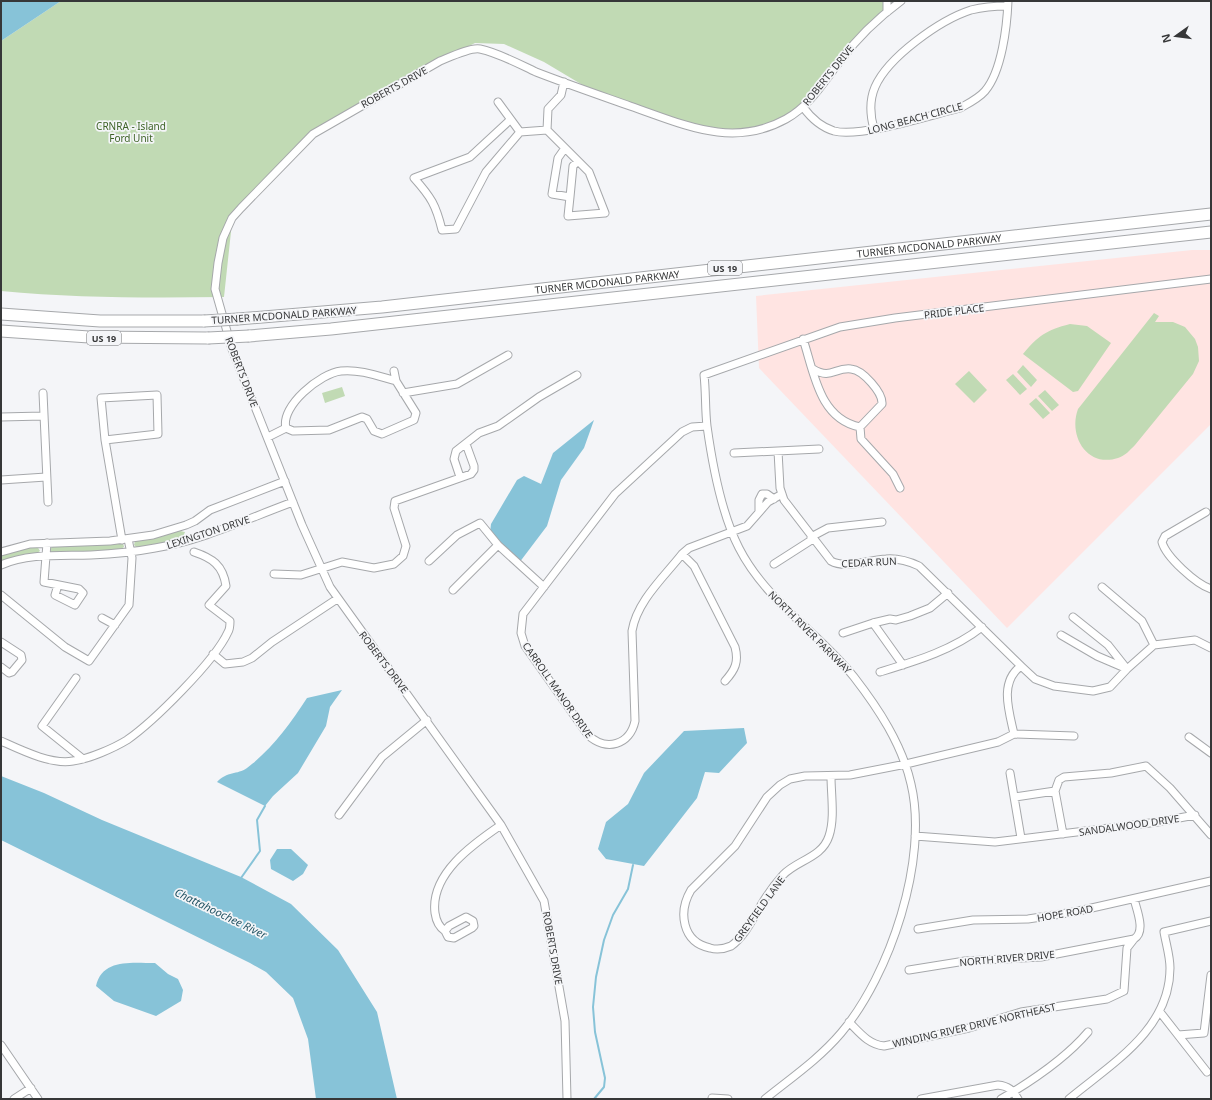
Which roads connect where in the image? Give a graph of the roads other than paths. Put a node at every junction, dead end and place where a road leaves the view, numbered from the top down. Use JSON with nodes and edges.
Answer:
{"nodes":[{"id":1,"x":887,"y":1,"type":"edge"},
{"id":2,"x":901,"y":1,"type":"edge"},
{"id":3,"x":1008,"y":4,"type":"edge"},
{"id":4,"x":887,"y":12,"type":"junction"},
{"id":5,"x":564,"y":82,"type":"junction"},
{"id":6,"x":498,"y":102,"type":"dead end"},
{"id":7,"x":803,"y":107,"type":"junction"},
{"id":8,"x":510,"y":120,"type":"junction"},
{"id":9,"x":874,"y":129,"type":"junction"},
{"id":10,"x":547,"y":130,"type":"junction"},
{"id":11,"x":520,"y":132,"type":"junction"},
{"id":12,"x":565,"y":148,"type":"junction"},
{"id":13,"x":578,"y":161,"type":"junction"},
{"id":14,"x":570,"y":197,"type":"junction"},
{"id":15,"x":1211,"y":214,"type":"edge"},
{"id":16,"x":1211,"y":232,"type":"edge"},
{"id":17,"x":1211,"y":278,"type":"edge"},
{"id":18,"x":1,"y":314,"type":"edge"},
{"id":19,"x":1,"y":331,"type":"edge"},
{"id":20,"x":803,"y":339,"type":"junction"},
{"id":21,"x":508,"y":355,"type":"dead end"},
{"id":22,"x":813,"y":369,"type":"junction"},
{"id":23,"x":394,"y":371,"type":"dead end"},
{"id":24,"x":704,"y":375,"type":"joint"},
{"id":25,"x":577,"y":376,"type":"dead end"},
{"id":26,"x":396,"y":381,"type":"junction"},
{"id":27,"x":43,"y":393,"type":"dead end"},
{"id":28,"x":404,"y":393,"type":"junction"},
{"id":29,"x":43,"y":416,"type":"junction"},
{"id":30,"x":1,"y":417,"type":"edge"},
{"id":31,"x":707,"y":426,"type":"junction"},
{"id":32,"x":860,"y":427,"type":"junction"},
{"id":33,"x":286,"y":428,"type":"junction"},
{"id":34,"x":268,"y":436,"type":"junction"},
{"id":35,"x":105,"y":440,"type":"junction"},
{"id":36,"x":466,"y":444,"type":"junction"},
{"id":37,"x":819,"y":449,"type":"dead end"},
{"id":38,"x":778,"y":452,"type":"junction"},
{"id":39,"x":734,"y":453,"type":"dead end"},
{"id":40,"x":46,"y":477,"type":"junction"},
{"id":41,"x":460,"y":478,"type":"junction"},
{"id":42,"x":1,"y":480,"type":"edge"},
{"id":43,"x":285,"y":481,"type":"junction"},
{"id":44,"x":900,"y":488,"type":"dead end"},
{"id":45,"x":782,"y":494,"type":"junction"},
{"id":46,"x":48,"y":502,"type":"dead end"},
{"id":47,"x":293,"y":502,"type":"junction"},
{"id":48,"x":1206,"y":512,"type":"dead end"},
{"id":49,"x":882,"y":522,"type":"dead end"},
{"id":50,"x":732,"y":532,"type":"junction"},
{"id":51,"x":812,"y":538,"type":"junction"},
{"id":52,"x":125,"y":539,"type":"junction"},
{"id":53,"x":47,"y":542,"type":"junction"},
{"id":54,"x":498,"y":545,"type":"junction"},
{"id":55,"x":132,"y":551,"type":"junction"},
{"id":56,"x":1,"y":552,"type":"edge"},
{"id":57,"x":194,"y":552,"type":"dead end"},
{"id":58,"x":682,"y":554,"type":"junction"},
{"id":59,"x":46,"y":556,"type":"junction"},
{"id":60,"x":429,"y":561,"type":"dead end"},
{"id":61,"x":774,"y":564,"type":"dead end"},
{"id":62,"x":1,"y":566,"type":"edge"},
{"id":63,"x":321,"y":569,"type":"junction"},
{"id":64,"x":274,"y":574,"type":"dead end"},
{"id":65,"x":58,"y":585,"type":"dead end"},
{"id":66,"x":544,"y":587,"type":"junction"},
{"id":67,"x":1102,"y":587,"type":"dead end"},
{"id":68,"x":1211,"y":589,"type":"edge"},
{"id":69,"x":453,"y":590,"type":"dead end"},
{"id":70,"x":948,"y":593,"type":"junction"},
{"id":71,"x":1,"y":595,"type":"edge"},
{"id":72,"x":337,"y":598,"type":"junction"},
{"id":73,"x":1073,"y":617,"type":"dead end"},
{"id":74,"x":102,"y":618,"type":"dead end"},
{"id":75,"x":873,"y":624,"type":"junction"},
{"id":76,"x":115,"y":625,"type":"junction"},
{"id":77,"x":982,"y":627,"type":"junction"},
{"id":78,"x":843,"y":633,"type":"dead end"},
{"id":79,"x":1061,"y":635,"type":"dead end"},
{"id":80,"x":1,"y":642,"type":"edge"},
{"id":81,"x":1154,"y":645,"type":"junction"},
{"id":82,"x":1211,"y":648,"type":"edge"},
{"id":83,"x":213,"y":654,"type":"junction"},
{"id":84,"x":903,"y":665,"type":"junction"},
{"id":85,"x":1021,"y":666,"type":"junction"},
{"id":86,"x":1,"y":667,"type":"edge"},
{"id":87,"x":1127,"y":669,"type":"junction"},
{"id":88,"x":880,"y":672,"type":"dead end"},
{"id":89,"x":76,"y":678,"type":"dead end"},
{"id":90,"x":725,"y":681,"type":"dead end"},
{"id":91,"x":427,"y":720,"type":"junction"},
{"id":92,"x":1014,"y":734,"type":"junction"},
{"id":93,"x":1074,"y":736,"type":"dead end"},
{"id":94,"x":1189,"y":737,"type":"dead end"},
{"id":95,"x":1,"y":741,"type":"edge"},
{"id":96,"x":1211,"y":753,"type":"edge"},
{"id":97,"x":83,"y":759,"type":"junction"},
{"id":98,"x":906,"y":764,"type":"junction"},
{"id":99,"x":1010,"y":773,"type":"dead end"},
{"id":100,"x":831,"y":776,"type":"junction"},
{"id":101,"x":1056,"y":791,"type":"junction"},
{"id":102,"x":1015,"y":797,"type":"junction"},
{"id":103,"x":339,"y":815,"type":"dead end"},
{"id":104,"x":1194,"y":815,"type":"junction"},
{"id":105,"x":501,"y":825,"type":"junction"},
{"id":106,"x":1063,"y":834,"type":"junction"},
{"id":107,"x":1211,"y":835,"type":"edge"},
{"id":108,"x":915,"y":836,"type":"junction"},
{"id":109,"x":1021,"y":838,"type":"junction"},
{"id":110,"x":1211,"y":881,"type":"edge"},
{"id":111,"x":1134,"y":899,"type":"junction"},
{"id":112,"x":1211,"y":921,"type":"edge"},
{"id":113,"x":918,"y":929,"type":"dead end"},
{"id":114,"x":445,"y":931,"type":"dead end"},
{"id":115,"x":1134,"y":939,"type":"junction"},
{"id":116,"x":909,"y":970,"type":"dead end"},
{"id":117,"x":1211,"y":975,"type":"edge"},
{"id":118,"x":1160,"y":1012,"type":"junction"},
{"id":119,"x":849,"y":1022,"type":"junction"},
{"id":120,"x":1088,"y":1032,"type":"dead end"},
{"id":121,"x":1178,"y":1035,"type":"junction"},
{"id":122,"x":1,"y":1045,"type":"edge"},
{"id":123,"x":1207,"y":1072,"type":"dead end"},
{"id":124,"x":31,"y":1088,"type":"junction"},
{"id":125,"x":1014,"y":1092,"type":"junction"},
{"id":126,"x":712,"y":1098,"type":"edge"},
{"id":127,"x":14,"y":1099,"type":"edge"},
{"id":128,"x":38,"y":1099,"type":"edge"},
{"id":129,"x":567,"y":1099,"type":"edge"},
{"id":130,"x":728,"y":1099,"type":"edge"},
{"id":131,"x":765,"y":1099,"type":"edge"},
{"id":132,"x":921,"y":1099,"type":"edge"},
{"id":133,"x":1001,"y":1099,"type":"edge"},
{"id":134,"x":1018,"y":1099,"type":"edge"},
{"id":135,"x":1068,"y":1099,"type":"edge"}],
"edges":[{"from":1,"to":4,"type":"street"},
{"from":2,"to":4,"type":"street","name":"ROBERTS DRIVE"},
{"from":3,"to":9,"type":"street"},
{"from":3,"to":9,"type":"street","name":"LONG BEACH CIRCLE"},
{"from":4,"to":7,"type":"street","name":"ROBERTS DRIVE"},
{"from":5,"to":7,"type":"street","name":"ROBERTS DRIVE"},
{"from":5,"to":10,"type":"street"},
{"from":5,"to":34,"type":"street","name":"ROBERTS DRIVE"},
{"from":6,"to":8,"type":"street"},
{"from":7,"to":9,"type":"street","name":"LONG BEACH CIRCLE"},
{"from":8,"to":11,"type":"street"},
{"from":8,"to":11,"type":"street"},
{"from":10,"to":11,"type":"street"},
{"from":10,"to":12,"type":"street"},
{"from":12,"to":13,"type":"street"},
{"from":12,"to":14,"type":"street"},
{"from":13,"to":14,"type":"street"},
{"from":13,"to":14,"type":"street"},
{"from":15,"to":18,"type":"highway","name":"TURNER MCDONALD PARKWAY","number":"US 19","bridge":true},
{"from":16,"to":19,"type":"highway","name":"TURNER MCDONALD PARKWAY","number":"US 19","bridge":true},
{"from":17,"to":20,"type":"street","name":"PRIDE PLACE"},
{"from":20,"to":22,"type":"street"},
{"from":20,"to":24,"type":"street","name":"PRIDE PLACE"},
{"from":21,"to":28,"type":"street"},
{"from":22,"to":32,"type":"street"},
{"from":22,"to":32,"type":"street"},
{"from":23,"to":26,"type":"street"},
{"from":24,"to":31,"type":"street","name":"NORTH RIVER PARKWAY"},
{"from":25,"to":36,"type":"street"},
{"from":26,"to":28,"type":"street"},
{"from":26,"to":33,"type":"street"},
{"from":27,"to":29,"type":"street"},
{"from":28,"to":33,"type":"street"},
{"from":29,"to":30,"type":"street"},
{"from":29,"to":40,"type":"street"},
{"from":31,"to":50,"type":"street","name":"NORTH RIVER PARKWAY"},
{"from":31,"to":66,"type":"street","name":"CARROLL MANOR DRIVE"},
{"from":32,"to":44,"type":"street"},
{"from":33,"to":34,"type":"street"},
{"from":34,"to":43,"type":"street","name":"ROBERTS DRIVE"},
{"from":35,"to":35,"type":"street"},
{"from":35,"to":52,"type":"street"},
{"from":36,"to":41,"type":"street"},
{"from":36,"to":41,"type":"street"},
{"from":37,"to":38,"type":"street"},
{"from":38,"to":39,"type":"street"},
{"from":38,"to":45,"type":"street","name":"CEDAR RUN"},
{"from":40,"to":42,"type":"street"},
{"from":40,"to":46,"type":"street"},
{"from":41,"to":63,"type":"street"},
{"from":43,"to":47,"type":"street","name":"ROBERTS DRIVE"},
{"from":43,"to":52,"type":"street","name":"LEXINGTON DRIVE"},
{"from":45,"to":50,"type":"street"},
{"from":45,"to":51,"type":"street","name":"CEDAR RUN"},
{"from":47,"to":55,"type":"street","name":"LEXINGTON DRIVE"},
{"from":47,"to":63,"type":"street","name":"ROBERTS DRIVE"},
{"from":48,"to":68,"type":"street"},
{"from":49,"to":51,"type":"street"},
{"from":50,"to":58,"type":"street","name":"CARROLL MANOR DRIVE"},
{"from":50,"to":98,"type":"street","name":"NORTH RIVER PARKWAY"},
{"from":51,"to":61,"type":"street"},
{"from":51,"to":70,"type":"street","name":"CEDAR RUN"},
{"from":52,"to":53,"type":"street","name":"LEXINGTON DRIVE"},
{"from":52,"to":55,"type":"street"},
{"from":53,"to":56,"type":"street","name":"LEXINGTON DRIVE"},
{"from":53,"to":59,"type":"street"},
{"from":54,"to":60,"type":"street"},
{"from":54,"to":66,"type":"street"},
{"from":54,"to":69,"type":"street"},
{"from":55,"to":59,"type":"street","name":"LEXINGTON DRIVE"},
{"from":55,"to":76,"type":"street"},
{"from":57,"to":83,"type":"street"},
{"from":58,"to":66,"type":"street","name":"CARROLL MANOR DRIVE"},
{"from":58,"to":90,"type":"street"},
{"from":59,"to":62,"type":"street","name":"LEXINGTON DRIVE"},
{"from":59,"to":65,"type":"street"},
{"from":63,"to":64,"type":"street"},
{"from":63,"to":72,"type":"street","name":"ROBERTS DRIVE"},
{"from":67,"to":81,"type":"street"},
{"from":70,"to":75,"type":"street"},
{"from":70,"to":77,"type":"street","name":"CEDAR RUN"},
{"from":71,"to":76,"type":"street"},
{"from":72,"to":83,"type":"street"},
{"from":72,"to":91,"type":"street","name":"ROBERTS DRIVE"},
{"from":73,"to":87,"type":"street"},
{"from":74,"to":76,"type":"street"},
{"from":75,"to":78,"type":"street"},
{"from":75,"to":84,"type":"street"},
{"from":77,"to":84,"type":"street"},
{"from":77,"to":85,"type":"street","name":"CEDAR RUN"},
{"from":79,"to":87,"type":"street"},
{"from":80,"to":86,"type":"street"},
{"from":81,"to":82,"type":"street"},
{"from":81,"to":87,"type":"street","name":"CEDAR RUN"},
{"from":83,"to":97,"type":"street"},
{"from":84,"to":88,"type":"street"},
{"from":85,"to":87,"type":"street","name":"CEDAR RUN"},
{"from":85,"to":92,"type":"street"},
{"from":89,"to":97,"type":"street"},
{"from":91,"to":103,"type":"street"},
{"from":91,"to":105,"type":"street","name":"ROBERTS DRIVE"},
{"from":92,"to":93,"type":"street"},
{"from":92,"to":98,"type":"street","name":"GREYFIELD LANE"},
{"from":94,"to":96,"type":"street"},
{"from":95,"to":97,"type":"street"},
{"from":98,"to":100,"type":"street","name":"GREYFIELD LANE"},
{"from":98,"to":108,"type":"street","name":"NORTH RIVER PARKWAY"},
{"from":99,"to":102,"type":"street"},
{"from":100,"to":100,"type":"street","name":"GREYFIELD LANE"},
{"from":101,"to":102,"type":"street"},
{"from":101,"to":104,"type":"street","name":"SANDALWOOD DRIVE"},
{"from":101,"to":106,"type":"street"},
{"from":102,"to":109,"type":"street"},
{"from":104,"to":106,"type":"street","name":"SANDALWOOD DRIVE"},
{"from":104,"to":107,"type":"street","name":"SANDALWOOD DRIVE"},
{"from":105,"to":114,"type":"street"},
{"from":105,"to":129,"type":"street","name":"ROBERTS DRIVE"},
{"from":106,"to":109,"type":"street","name":"SANDALWOOD DRIVE"},
{"from":108,"to":109,"type":"street","name":"SANDALWOOD DRIVE"},
{"from":108,"to":119,"type":"street","name":"NORTH RIVER PARKWAY"},
{"from":110,"to":111,"type":"street","name":"HOPE ROAD"},
{"from":111,"to":113,"type":"street","name":"HOPE ROAD"},
{"from":111,"to":115,"type":"street"},
{"from":112,"to":118,"type":"street"},
{"from":115,"to":116,"type":"street","name":"NORTH RIVER DRIVE"},
{"from":115,"to":119,"type":"street","name":"WINDING RIVER DRIVE NORTHEAST"},
{"from":117,"to":121,"type":"street"},
{"from":118,"to":121,"type":"street"},
{"from":118,"to":135,"type":"street"},
{"from":119,"to":131,"type":"street","name":"NORTH RIVER PARKWAY"},
{"from":120,"to":125,"type":"street"},
{"from":121,"to":123,"type":"street"},
{"from":122,"to":124,"type":"street"},
{"from":124,"to":127,"type":"street"},
{"from":124,"to":128,"type":"street"},
{"from":125,"to":132,"type":"street"},
{"from":125,"to":133,"type":"street"},
{"from":125,"to":134,"type":"street"},
{"from":126,"to":130,"type":"street"}]}
